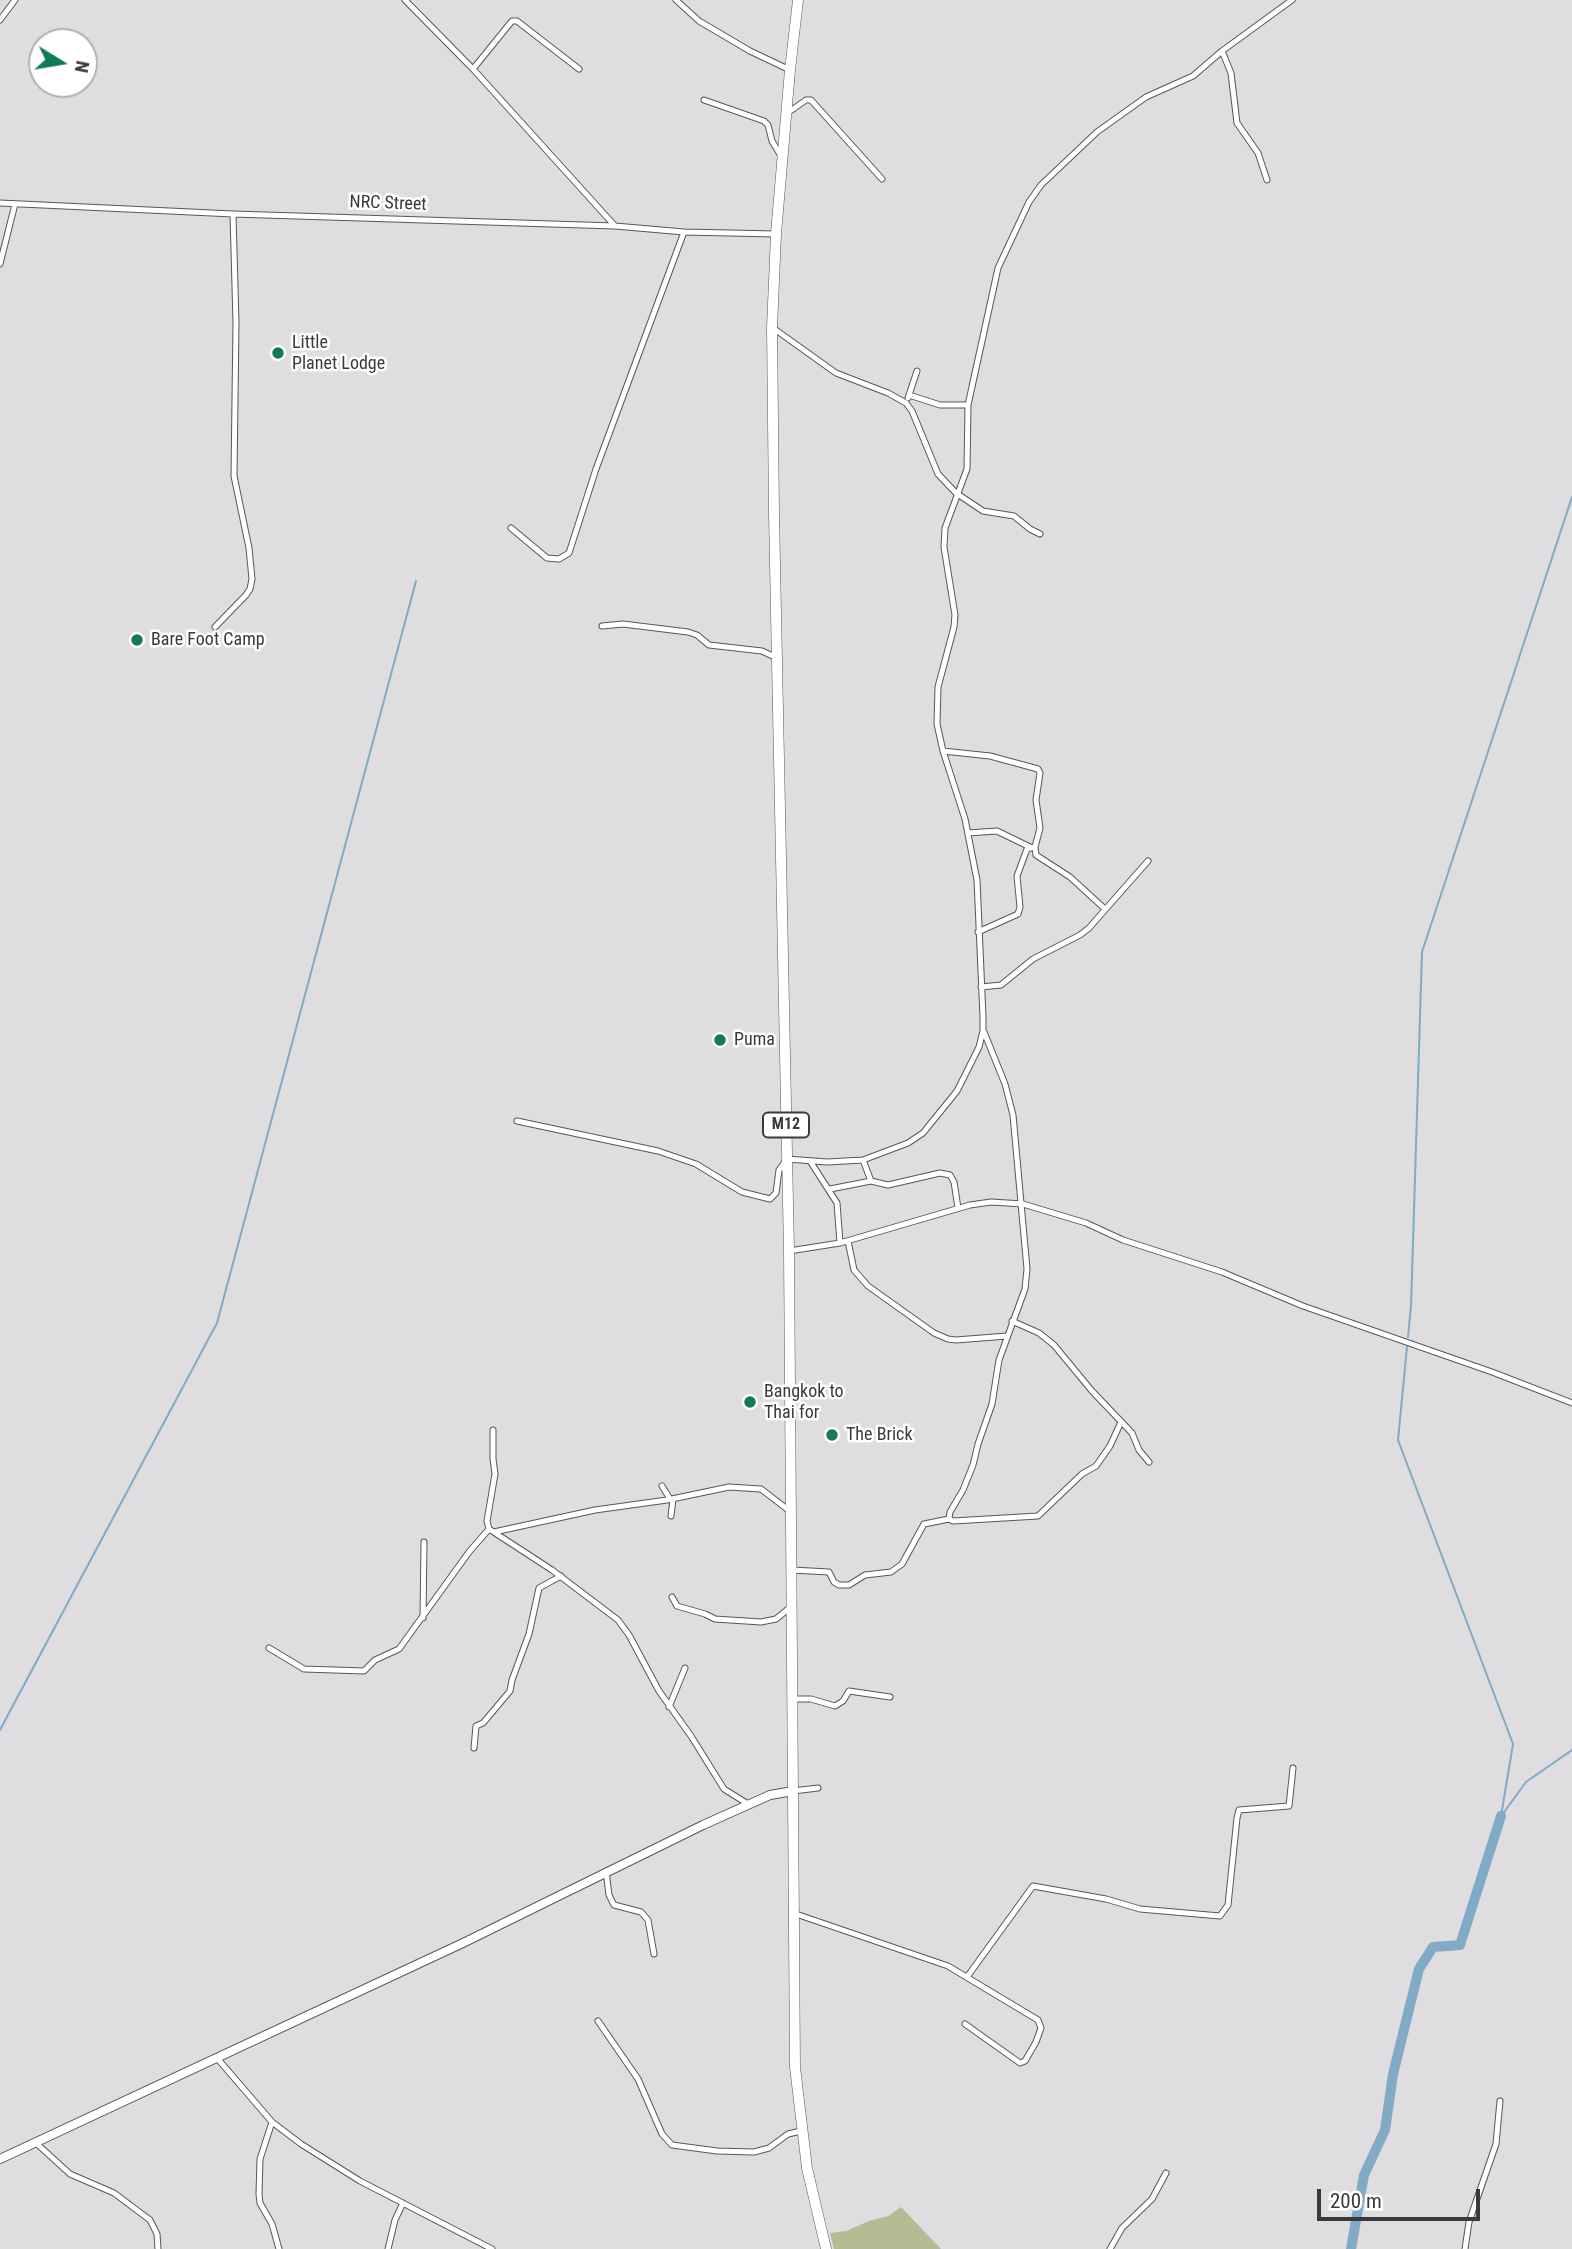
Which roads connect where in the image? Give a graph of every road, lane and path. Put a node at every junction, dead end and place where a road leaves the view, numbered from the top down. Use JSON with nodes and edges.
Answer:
{"nodes":[{"id":1,"x":15,"y":0,"type":"edge"},
{"id":2,"x":405,"y":0,"type":"edge"},
{"id":3,"x":676,"y":0,"type":"edge"},
{"id":4,"x":798,"y":0,"type":"edge"},
{"id":5,"x":1292,"y":0,"type":"edge"},
{"id":6,"x":0,"y":20,"type":"edge"},
{"id":7,"x":1222,"y":51,"type":"junction"},
{"id":8,"x":473,"y":69,"type":"junction"},
{"id":9,"x":579,"y":69,"type":"dead end"},
{"id":10,"x":790,"y":69,"type":"junction"},
{"id":11,"x":704,"y":100,"type":"dead end"},
{"id":12,"x":786,"y":114,"type":"junction"},
{"id":13,"x":782,"y":159,"type":"junction"},
{"id":14,"x":882,"y":179,"type":"dead end"},
{"id":15,"x":1267,"y":180,"type":"dead end"},
{"id":16,"x":0,"y":203,"type":"edge"},
{"id":17,"x":15,"y":204,"type":"junction"},
{"id":18,"x":233,"y":214,"type":"junction"},
{"id":19,"x":615,"y":226,"type":"junction"},
{"id":20,"x":684,"y":232,"type":"junction"},
{"id":21,"x":776,"y":234,"type":"junction"},
{"id":22,"x":0,"y":264,"type":"edge"},
{"id":23,"x":772,"y":328,"type":"junction"},
{"id":24,"x":917,"y":370,"type":"dead end"},
{"id":25,"x":909,"y":395,"type":"junction"},
{"id":26,"x":906,"y":403,"type":"junction"},
{"id":27,"x":968,"y":405,"type":"junction"},
{"id":28,"x":956,"y":493,"type":"junction"},
{"id":29,"x":511,"y":528,"type":"dead end"},
{"id":30,"x":1040,"y":534,"type":"dead end"},
{"id":31,"x":602,"y":626,"type":"dead end"},
{"id":32,"x":215,"y":628,"type":"dead end"},
{"id":33,"x":777,"y":658,"type":"junction"},
{"id":34,"x":943,"y":751,"type":"junction"},
{"id":35,"x":968,"y":833,"type":"junction"},
{"id":36,"x":1032,"y":847,"type":"junction"},
{"id":37,"x":1148,"y":861,"type":"dead end"},
{"id":38,"x":1105,"y":909,"type":"junction"},
{"id":39,"x":978,"y":932,"type":"junction"},
{"id":40,"x":981,"y":987,"type":"junction"},
{"id":41,"x":983,"y":1031,"type":"junction"},
{"id":42,"x":517,"y":1121,"type":"dead end"},
{"id":43,"x":787,"y":1159,"type":"junction"},
{"id":44,"x":863,"y":1160,"type":"junction"},
{"id":45,"x":810,"y":1161,"type":"junction"},
{"id":46,"x":871,"y":1181,"type":"junction"},
{"id":47,"x":830,"y":1189,"type":"junction"},
{"id":48,"x":1023,"y":1204,"type":"junction"},
{"id":49,"x":958,"y":1208,"type":"junction"},
{"id":50,"x":848,"y":1241,"type":"junction"},
{"id":51,"x":840,"y":1243,"type":"junction"},
{"id":52,"x":789,"y":1251,"type":"junction"},
{"id":53,"x":1012,"y":1321,"type":"junction"},
{"id":54,"x":1006,"y":1336,"type":"junction"},
{"id":55,"x":1572,"y":1403,"type":"edge"},
{"id":56,"x":1121,"y":1422,"type":"junction"},
{"id":57,"x":493,"y":1430,"type":"dead end"},
{"id":58,"x":1149,"y":1462,"type":"dead end"},
{"id":59,"x":663,"y":1486,"type":"dead end"},
{"id":60,"x":671,"y":1499,"type":"junction"},
{"id":61,"x":791,"y":1512,"type":"junction"},
{"id":62,"x":671,"y":1516,"type":"dead end"},
{"id":63,"x":949,"y":1519,"type":"junction"},
{"id":64,"x":491,"y":1531,"type":"junction"},
{"id":65,"x":424,"y":1542,"type":"dead end"},
{"id":66,"x":792,"y":1570,"type":"junction"},
{"id":67,"x":561,"y":1576,"type":"junction"},
{"id":68,"x":672,"y":1597,"type":"dead end"},
{"id":69,"x":792,"y":1606,"type":"junction"},
{"id":70,"x":423,"y":1618,"type":"junction"},
{"id":71,"x":268,"y":1648,"type":"dead end"},
{"id":72,"x":685,"y":1668,"type":"dead end"},
{"id":73,"x":890,"y":1697,"type":"dead end"},
{"id":74,"x":793,"y":1699,"type":"junction"},
{"id":75,"x":670,"y":1707,"type":"junction"},
{"id":76,"x":474,"y":1748,"type":"dead end"},
{"id":77,"x":1293,"y":1768,"type":"dead end"},
{"id":78,"x":818,"y":1788,"type":"dead end"},
{"id":79,"x":793,"y":1791,"type":"junction"},
{"id":80,"x":748,"y":1804,"type":"junction"},
{"id":81,"x":606,"y":1871,"type":"junction"},
{"id":82,"x":793,"y":1913,"type":"junction"},
{"id":83,"x":654,"y":1954,"type":"dead end"},
{"id":84,"x":967,"y":1977,"type":"junction"},
{"id":85,"x":598,"y":2021,"type":"dead end"},
{"id":86,"x":965,"y":2024,"type":"dead end"},
{"id":87,"x":217,"y":2058,"type":"junction"},
{"id":88,"x":1500,"y":2101,"type":"dead end"},
{"id":89,"x":272,"y":2122,"type":"junction"},
{"id":90,"x":801,"y":2132,"type":"junction"},
{"id":91,"x":35,"y":2142,"type":"junction"},
{"id":92,"x":0,"y":2159,"type":"edge"},
{"id":93,"x":1166,"y":2173,"type":"dead end"},
{"id":94,"x":403,"y":2203,"type":"junction"},
{"id":95,"x":158,"y":2249,"type":"edge"},
{"id":96,"x":279,"y":2249,"type":"edge"},
{"id":97,"x":388,"y":2249,"type":"edge"},
{"id":98,"x":492,"y":2249,"type":"edge"},
{"id":99,"x":826,"y":2249,"type":"edge"},
{"id":100,"x":1110,"y":2249,"type":"edge"},
{"id":101,"x":1465,"y":2249,"type":"edge"}],
"edges":[{"from":1,"to":6,"type":"street"},
{"from":2,"to":8,"type":"street"},
{"from":3,"to":10,"type":"street"},
{"from":4,"to":10,"type":"highway","number":"M12"},
{"from":5,"to":7,"type":"street"},
{"from":7,"to":15,"type":"street"},
{"from":7,"to":27,"type":"street"},
{"from":8,"to":9,"type":"street"},
{"from":8,"to":19,"type":"street"},
{"from":10,"to":12,"type":"highway","number":"M12"},
{"from":11,"to":13,"type":"street"},
{"from":12,"to":13,"type":"highway","number":"M12"},
{"from":12,"to":14,"type":"street"},
{"from":13,"to":21,"type":"highway","number":"M12"},
{"from":16,"to":17,"type":"street","name":"NRC Street"},
{"from":17,"to":18,"type":"street","name":"NRC Street"},
{"from":17,"to":22,"type":"street"},
{"from":18,"to":19,"type":"street","name":"NRC Street"},
{"from":18,"to":32,"type":"street"},
{"from":19,"to":20,"type":"street","name":"NRC Street"},
{"from":20,"to":21,"type":"street","name":"NRC Street"},
{"from":20,"to":29,"type":"street"},
{"from":21,"to":23,"type":"highway","number":"M12"},
{"from":23,"to":26,"type":"street"},
{"from":23,"to":33,"type":"highway","number":"M12"},
{"from":24,"to":25,"type":"street"},
{"from":25,"to":26,"type":"street"},
{"from":25,"to":27,"type":"street"},
{"from":26,"to":28,"type":"street"},
{"from":27,"to":28,"type":"street"},
{"from":28,"to":30,"type":"street"},
{"from":28,"to":34,"type":"street"},
{"from":31,"to":33,"type":"street"},
{"from":33,"to":43,"type":"highway","number":"M12"},
{"from":34,"to":35,"type":"street"},
{"from":34,"to":36,"type":"street"},
{"from":35,"to":36,"type":"street"},
{"from":35,"to":39,"type":"street"},
{"from":36,"to":38,"type":"street"},
{"from":36,"to":39,"type":"street"},
{"from":37,"to":38,"type":"street"},
{"from":38,"to":40,"type":"street"},
{"from":39,"to":40,"type":"street"},
{"from":40,"to":41,"type":"street"},
{"from":41,"to":44,"type":"street"},
{"from":41,"to":48,"type":"street"},
{"from":42,"to":43,"type":"street"},
{"from":43,"to":45,"type":"street"},
{"from":43,"to":52,"type":"highway","number":"M12"},
{"from":44,"to":45,"type":"street"},
{"from":44,"to":46,"type":"street"},
{"from":45,"to":47,"type":"street"},
{"from":46,"to":47,"type":"street"},
{"from":46,"to":49,"type":"street"},
{"from":47,"to":51,"type":"street"},
{"from":48,"to":49,"type":"street"},
{"from":48,"to":53,"type":"street"},
{"from":48,"to":55,"type":"street"},
{"from":49,"to":50,"type":"street"},
{"from":50,"to":51,"type":"street"},
{"from":50,"to":54,"type":"street"},
{"from":51,"to":52,"type":"street"},
{"from":52,"to":61,"type":"highway","number":"M12"},
{"from":53,"to":54,"type":"street"},
{"from":53,"to":56,"type":"street"},
{"from":54,"to":63,"type":"street"},
{"from":56,"to":58,"type":"street"},
{"from":56,"to":63,"type":"street"},
{"from":57,"to":64,"type":"street"},
{"from":59,"to":60,"type":"street"},
{"from":60,"to":61,"type":"street"},
{"from":60,"to":62,"type":"street"},
{"from":60,"to":64,"type":"street"},
{"from":61,"to":66,"type":"highway","number":"M12"},
{"from":63,"to":66,"type":"street"},
{"from":64,"to":67,"type":"street"},
{"from":64,"to":70,"type":"street"},
{"from":65,"to":70,"type":"street"},
{"from":66,"to":69,"type":"highway","number":"M12"},
{"from":67,"to":75,"type":"street"},
{"from":67,"to":76,"type":"street"},
{"from":68,"to":69,"type":"street"},
{"from":69,"to":74,"type":"highway","number":"M12"},
{"from":70,"to":71,"type":"street"},
{"from":72,"to":75,"type":"street"},
{"from":73,"to":74,"type":"street"},
{"from":74,"to":79,"type":"highway","number":"M12"},
{"from":75,"to":80,"type":"street"},
{"from":77,"to":84,"type":"street"},
{"from":78,"to":79,"type":"street"},
{"from":79,"to":80,"type":"street"},
{"from":79,"to":82,"type":"highway","number":"M12"},
{"from":80,"to":81,"type":"street"},
{"from":81,"to":83,"type":"street"},
{"from":81,"to":87,"type":"street"},
{"from":82,"to":84,"type":"street"},
{"from":82,"to":90,"type":"highway","number":"M12"},
{"from":84,"to":86,"type":"street"},
{"from":85,"to":90,"type":"street"},
{"from":87,"to":89,"type":"street"},
{"from":87,"to":91,"type":"street"},
{"from":88,"to":101,"type":"street"},
{"from":89,"to":94,"type":"street"},
{"from":89,"to":96,"type":"street"},
{"from":90,"to":99,"type":"highway","number":"M12"},
{"from":91,"to":92,"type":"street"},
{"from":91,"to":95,"type":"street"},
{"from":93,"to":100,"type":"street"},
{"from":94,"to":97,"type":"street"},
{"from":94,"to":98,"type":"street"}]}
